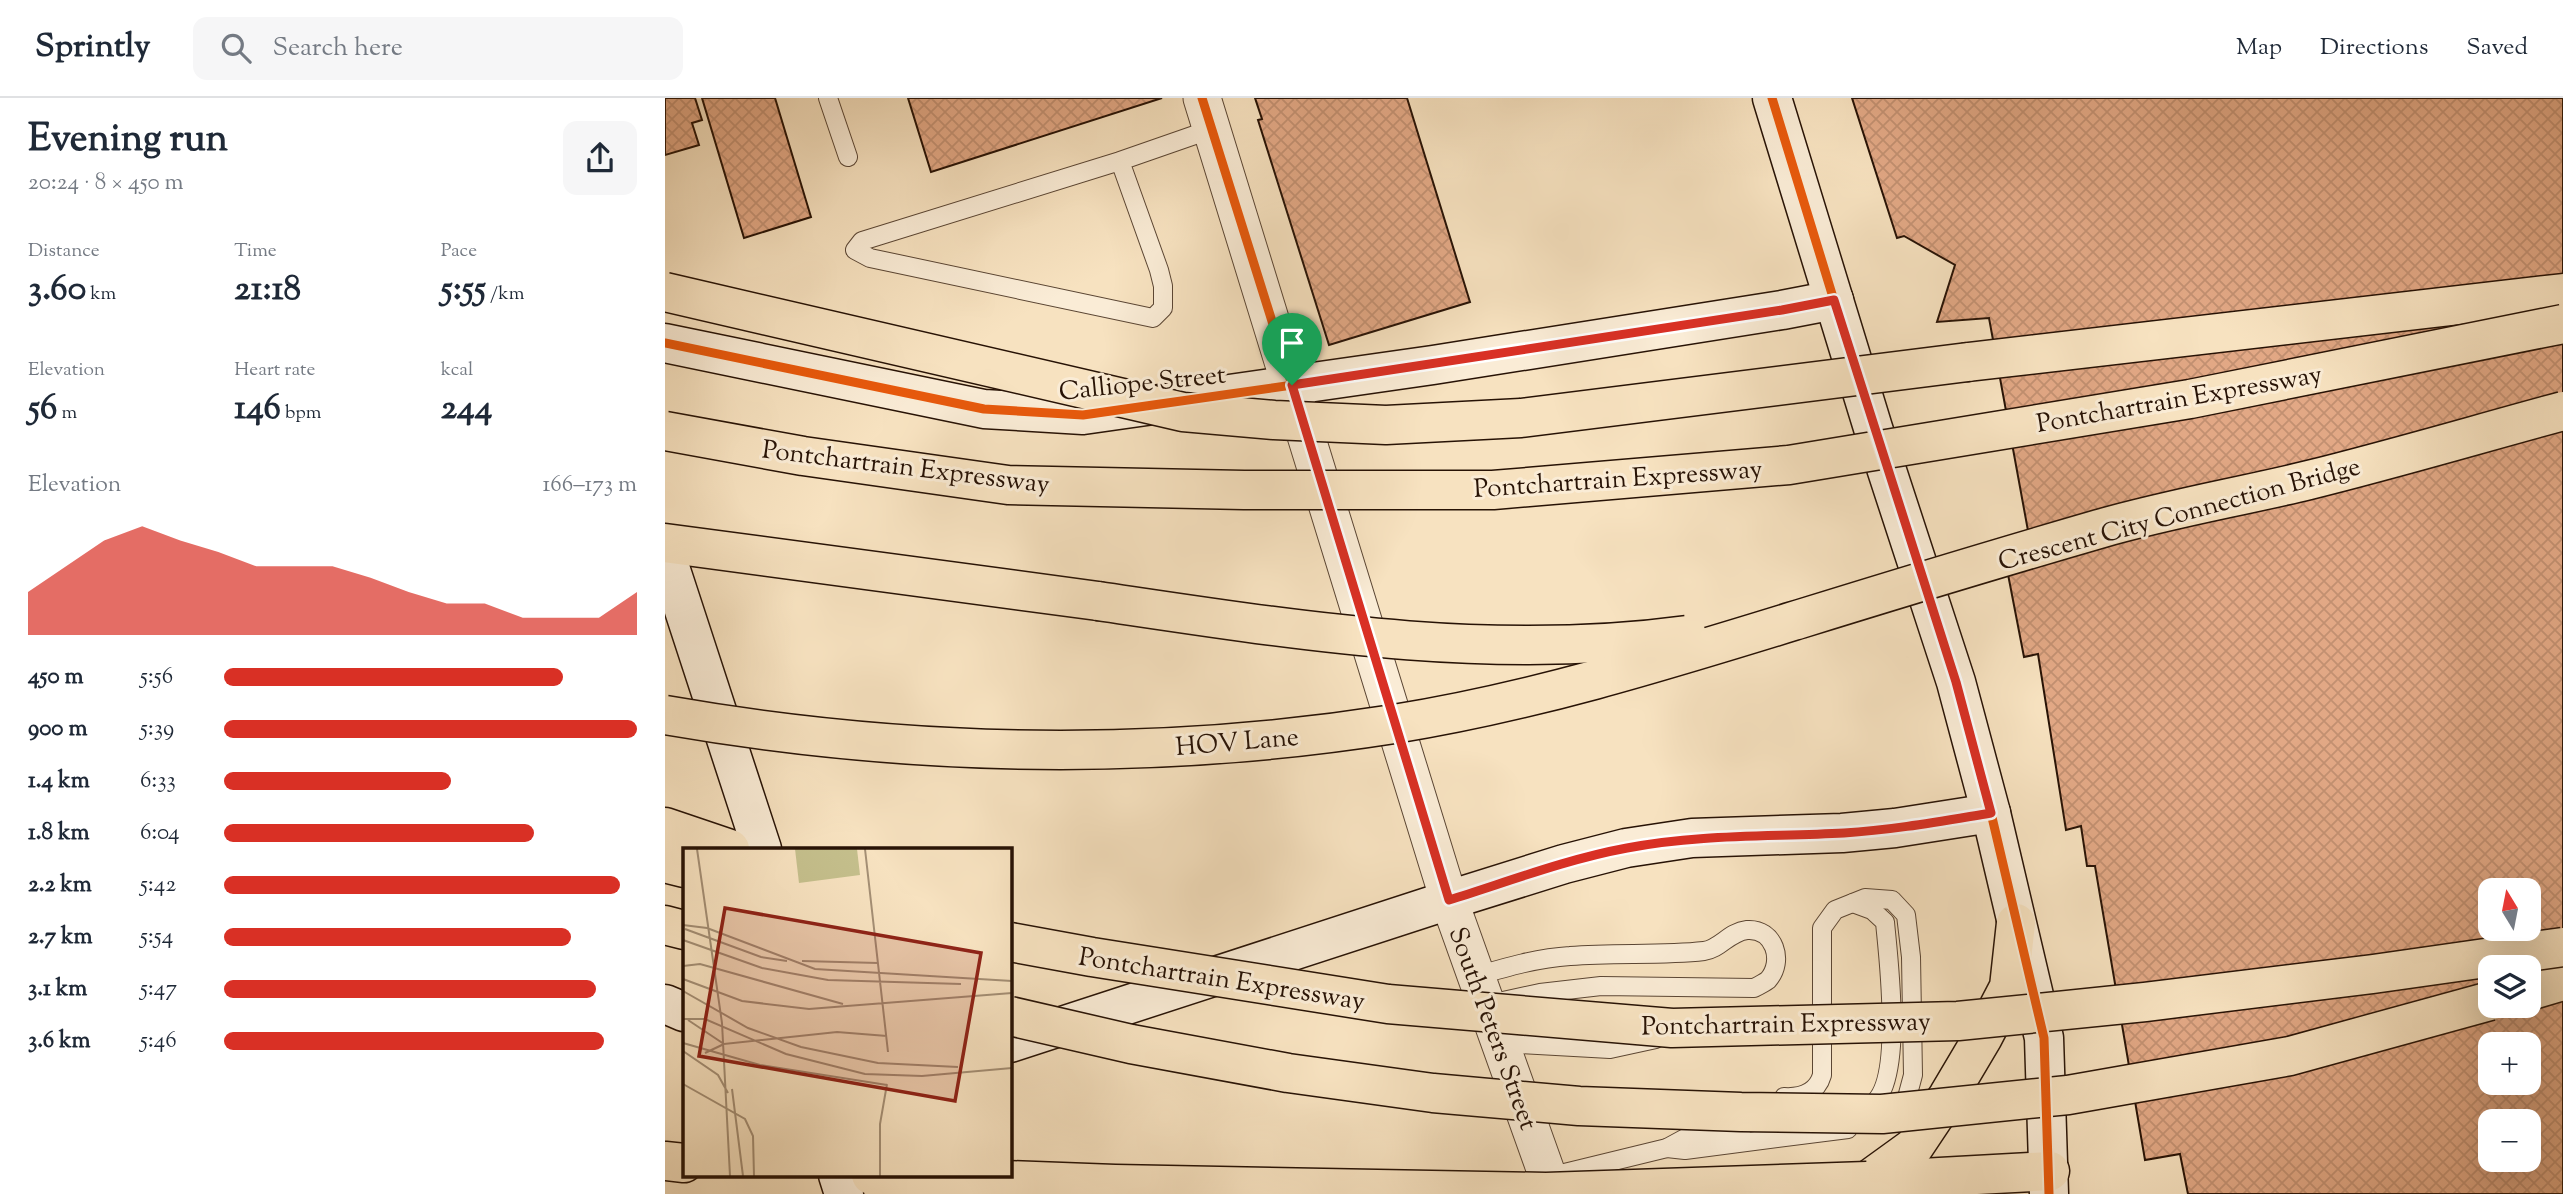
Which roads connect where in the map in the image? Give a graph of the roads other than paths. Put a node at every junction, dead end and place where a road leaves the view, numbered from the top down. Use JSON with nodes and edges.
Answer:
{"nodes":[{"id":1,"x":828,"y":98,"type":"edge"},
{"id":2,"x":1772,"y":98,"type":"edge"},
{"id":3,"x":1207,"y":114,"type":"edge"},
{"id":4,"x":848,"y":157,"type":"dead end"},
{"id":5,"x":1120,"y":162,"type":"junction"},
{"id":6,"x":665,"y":292,"type":"edge"},
{"id":7,"x":2563,"y":293,"type":"edge"},
{"id":8,"x":1834,"y":300,"type":"junction"},
{"id":9,"x":2563,"y":324,"type":"edge"},
{"id":10,"x":665,"y":343,"type":"edge"},
{"id":11,"x":1292,"y":385,"type":"junction"},
{"id":12,"x":2563,"y":411,"type":"edge"},
{"id":13,"x":665,"y":431,"type":"edge"},
{"id":14,"x":665,"y":543,"type":"edge"},
{"id":15,"x":665,"y":552,"type":"edge"},
{"id":16,"x":1797,"y":620,"type":"junction"},
{"id":17,"x":665,"y":715,"type":"edge"},
{"id":18,"x":1991,"y":813,"type":"junction"},
{"id":19,"x":665,"y":827,"type":"edge"},
{"id":20,"x":727,"y":848,"type":"edge"},
{"id":21,"x":762,"y":848,"type":"edge"},
{"id":22,"x":665,"y":863,"type":"edge"},
{"id":23,"x":683,"y":868,"type":"edge"},
{"id":24,"x":1449,"y":900,"type":"junction"},
{"id":25,"x":1853,"y":903,"type":"junction"},
{"id":26,"x":2016,"y":923,"type":"junction"},
{"id":27,"x":665,"y":925,"type":"edge"},
{"id":28,"x":683,"y":930,"type":"edge"},
{"id":29,"x":1011,"y":942,"type":"edge"},
{"id":30,"x":2563,"y":947,"type":"edge"},
{"id":31,"x":2563,"y":981,"type":"edge"},
{"id":32,"x":2541,"y":987,"type":"edge"},
{"id":33,"x":1481,"y":990,"type":"junction"},
{"id":34,"x":665,"y":1004,"type":"edge"},
{"id":35,"x":2478,"y":1004,"type":"edge"},
{"id":36,"x":683,"y":1012,"type":"edge"},
{"id":37,"x":1011,"y":1016,"type":"edge"},
{"id":38,"x":1822,"y":1016,"type":"junction"},
{"id":39,"x":1011,"y":1043,"type":"edge"},
{"id":40,"x":1500,"y":1043,"type":"junction"},
{"id":41,"x":1514,"y":1085,"type":"junction"},
{"id":42,"x":1667,"y":1147,"type":"junction"},
{"id":43,"x":665,"y":1161,"type":"edge"},
{"id":44,"x":683,"y":1163,"type":"edge"},
{"id":45,"x":683,"y":1174,"type":"edge"},
{"id":46,"x":665,"y":1175,"type":"edge"},
{"id":47,"x":838,"y":1176,"type":"edge"},
{"id":48,"x":870,"y":1176,"type":"edge"},
{"id":49,"x":896,"y":1176,"type":"edge"},
{"id":50,"x":1867,"y":1181,"type":"junction"},
{"id":51,"x":2050,"y":1183,"type":"edge"},
{"id":52,"x":1551,"y":1186,"type":"edge"},
{"id":53,"x":844,"y":1194,"type":"edge"},
{"id":54,"x":875,"y":1194,"type":"edge"}],
"edges":[{"from":1,"to":4,"type":"lane"},
{"from":2,"to":8,"type":"street"},
{"from":3,"to":5,"type":"lane"},
{"from":3,"to":11,"type":"street","name":"South Peters Street"},
{"from":5,"to":5,"type":"lane"},
{"from":6,"to":7,"type":"highway","bridge":true},
{"from":8,"to":11,"type":"street","name":"Calliope Street"},
{"from":8,"to":18,"type":"street"},
{"from":9,"to":13,"type":"highway","name":"Pontchartrain Expressway","bridge":true},
{"from":10,"to":11,"type":"street","name":"Calliope Street"},
{"from":11,"to":24,"type":"street","name":"South Peters Street"},
{"from":12,"to":16,"type":"highway","name":"Crescent City Connection Bridge","bridge":true},
{"from":14,"to":16,"type":"highway","bridge":true},
{"from":15,"to":21,"type":"street"},
{"from":16,"to":17,"type":"highway","name":"HOV Lane","bridge":true},
{"from":18,"to":24,"type":"street"},
{"from":18,"to":26,"type":"street"},
{"from":19,"to":20,"type":"highway"},
{"from":22,"to":23,"type":"highway"},
{"from":24,"to":33,"type":"street","name":"South Peters Street"},
{"from":24,"to":39,"type":"street"},
{"from":25,"to":38,"type":"lane"},
{"from":25,"to":42,"type":"lane"},
{"from":25,"to":42,"type":"lane"},
{"from":26,"to":50,"type":"highway"},
{"from":26,"to":51,"type":"street"},
{"from":27,"to":28,"type":"highway"},
{"from":29,"to":30,"type":"highway","name":"Pontchartrain Expressway","bridge":true},
{"from":31,"to":32,"type":"highway"},
{"from":33,"to":33,"type":"lane"},
{"from":33,"to":40,"type":"street","name":"South Peters Street"},
{"from":34,"to":36,"type":"street"},
{"from":35,"to":37,"type":"highway","bridge":true},
{"from":38,"to":40,"type":"lane"},
{"from":38,"to":41,"type":"lane"},
{"from":40,"to":41,"type":"street","name":"South Peters Street"},
{"from":41,"to":52,"type":"street","name":"South Peters Street"},
{"from":42,"to":52,"type":"lane"},
{"from":43,"to":44,"type":"highway"},
{"from":45,"to":46,"type":"highway"},
{"from":47,"to":53,"type":"street"},
{"from":48,"to":54,"type":"street"},
{"from":49,"to":50,"type":"highway","bridge":true},
{"from":50,"to":51,"type":"highway"}]}
